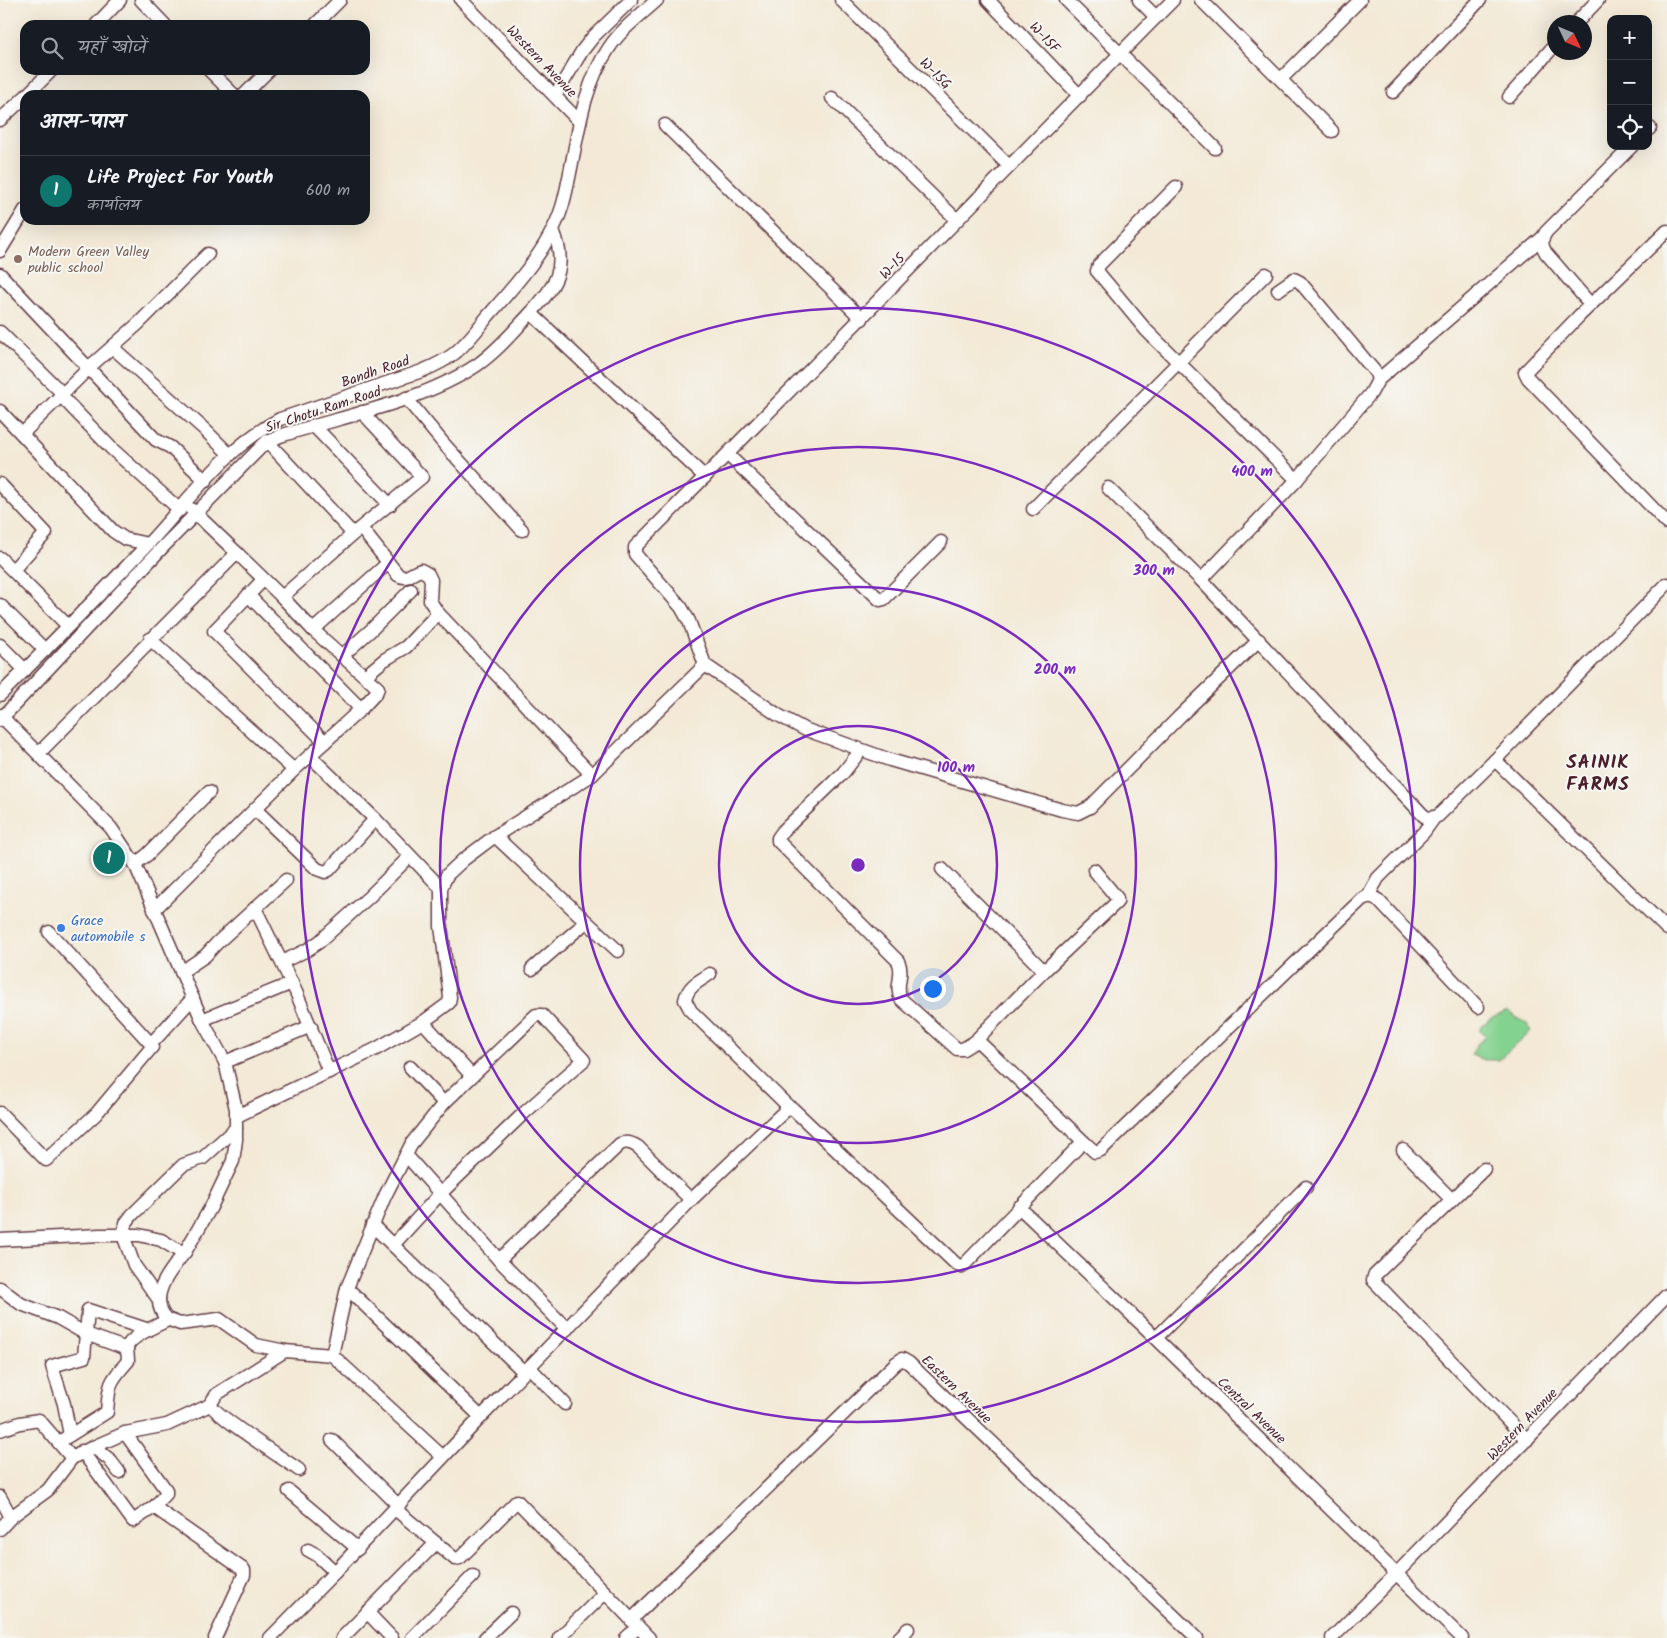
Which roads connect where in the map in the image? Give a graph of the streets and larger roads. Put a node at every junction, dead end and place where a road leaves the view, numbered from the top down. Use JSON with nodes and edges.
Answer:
{"nodes":[{"id":1,"x":120,"y":0,"type":"edge"},
{"id":2,"x":141,"y":0,"type":"edge"},
{"id":3,"x":340,"y":0,"type":"edge"},
{"id":4,"x":461,"y":0,"type":"edge"},
{"id":5,"x":631,"y":0,"type":"edge"},
{"id":6,"x":657,"y":0,"type":"edge"},
{"id":7,"x":841,"y":0,"type":"edge"},
{"id":8,"x":988,"y":0,"type":"edge"},
{"id":9,"x":1066,"y":0,"type":"edge"},
{"id":10,"x":1139,"y":0,"type":"edge"},
{"id":11,"x":1173,"y":0,"type":"edge"},
{"id":12,"x":1201,"y":0,"type":"edge"},
{"id":13,"x":1360,"y":0,"type":"edge"},
{"id":14,"x":1480,"y":0,"type":"edge"},
{"id":15,"x":1598,"y":0,"type":"edge"},
{"id":16,"x":1584,"y":15,"type":"edge"},
{"id":17,"x":1156,"y":17,"type":"junction"},
{"id":18,"x":101,"y":20,"type":"edge"},
{"id":19,"x":160,"y":20,"type":"edge"},
{"id":20,"x":320,"y":20,"type":"edge"},
{"id":21,"x":1120,"y":54,"type":"junction"},
{"id":22,"x":1547,"y":54,"type":"edge"},
{"id":23,"x":47,"y":75,"type":"edge"},
{"id":24,"x":214,"y":75,"type":"edge"},
{"id":25,"x":264,"y":75,"type":"edge"},
{"id":26,"x":1281,"y":79,"type":"junction"},
{"id":27,"x":32,"y":90,"type":"edge"},
{"id":28,"x":229,"y":90,"type":"edge"},
{"id":29,"x":249,"y":90,"type":"edge"},
{"id":30,"x":1393,"y":92,"type":"dead end"},
{"id":31,"x":555,"y":96,"type":"junction"},
{"id":32,"x":1080,"y":96,"type":"junction"},
{"id":33,"x":1509,"y":97,"type":"dead end"},
{"id":34,"x":832,"y":98,"type":"dead end"},
{"id":35,"x":20,"y":102,"type":"edge"},
{"id":36,"x":0,"y":120,"type":"edge"},
{"id":37,"x":580,"y":122,"type":"junction"},
{"id":38,"x":665,"y":125,"type":"dead end"},
{"id":39,"x":1332,"y":131,"type":"dead end"},
{"id":40,"x":1215,"y":148,"type":"dead end"},
{"id":41,"x":1628,"y":150,"type":"edge"},
{"id":42,"x":1009,"y":166,"type":"junction"},
{"id":43,"x":1176,"y":187,"type":"dead end"},
{"id":44,"x":20,"y":218,"type":"edge"},
{"id":45,"x":956,"y":220,"type":"junction"},
{"id":46,"x":553,"y":230,"type":"junction"},
{"id":47,"x":1667,"y":231,"type":"edge"},
{"id":48,"x":1542,"y":238,"type":"junction"},
{"id":49,"x":0,"y":251,"type":"edge"},
{"id":50,"x":208,"y":254,"type":"dead end"},
{"id":51,"x":0,"y":274,"type":"edge"},
{"id":52,"x":1266,"y":274,"type":"dead end"},
{"id":53,"x":1278,"y":290,"type":"dead end"},
{"id":54,"x":1591,"y":305,"type":"junction"},
{"id":55,"x":531,"y":313,"type":"junction"},
{"id":56,"x":862,"y":319,"type":"junction"},
{"id":57,"x":0,"y":332,"type":"edge"},
{"id":58,"x":112,"y":347,"type":"junction"},
{"id":59,"x":1177,"y":363,"type":"junction"},
{"id":60,"x":89,"y":368,"type":"junction"},
{"id":61,"x":1378,"y":380,"type":"junction"},
{"id":62,"x":61,"y":394,"type":"junction"},
{"id":63,"x":406,"y":398,"type":"junction"},
{"id":64,"x":0,"y":411,"type":"edge"},
{"id":65,"x":362,"y":412,"type":"junction"},
{"id":66,"x":313,"y":425,"type":"junction"},
{"id":67,"x":22,"y":434,"type":"junction"},
{"id":68,"x":267,"y":442,"type":"junction"},
{"id":69,"x":230,"y":455,"type":"junction"},
{"id":70,"x":728,"y":455,"type":"junction"},
{"id":71,"x":705,"y":478,"type":"junction"},
{"id":72,"x":1296,"y":480,"type":"junction"},
{"id":73,"x":206,"y":481,"type":"junction"},
{"id":74,"x":0,"y":484,"type":"edge"},
{"id":75,"x":1108,"y":488,"type":"dead end"},
{"id":76,"x":390,"y":505,"type":"junction"},
{"id":77,"x":183,"y":507,"type":"junction"},
{"id":78,"x":1033,"y":509,"type":"dead end"},
{"id":79,"x":196,"y":513,"type":"junction"},
{"id":80,"x":1667,"y":523,"type":"edge"},
{"id":81,"x":522,"y":530,"type":"dead end"},
{"id":82,"x":357,"y":531,"type":"junction"},
{"id":83,"x":941,"y":542,"type":"dead end"},
{"id":84,"x":148,"y":544,"type":"junction"},
{"id":85,"x":237,"y":553,"type":"junction"},
{"id":86,"x":0,"y":558,"type":"edge"},
{"id":87,"x":388,"y":563,"type":"junction"},
{"id":88,"x":13,"y":570,"type":"junction"},
{"id":89,"x":263,"y":580,"type":"junction"},
{"id":90,"x":1201,"y":580,"type":"junction"},
{"id":91,"x":1667,"y":584,"type":"edge"},
{"id":92,"x":411,"y":590,"type":"dead end"},
{"id":93,"x":248,"y":595,"type":"junction"},
{"id":94,"x":282,"y":597,"type":"junction"},
{"id":95,"x":0,"y":605,"type":"edge"},
{"id":96,"x":438,"y":613,"type":"junction"},
{"id":97,"x":68,"y":626,"type":"junction"},
{"id":98,"x":312,"y":630,"type":"junction"},
{"id":99,"x":150,"y":639,"type":"junction"},
{"id":100,"x":1259,"y":640,"type":"junction"},
{"id":101,"x":0,"y":645,"type":"edge"},
{"id":102,"x":46,"y":650,"type":"junction"},
{"id":103,"x":343,"y":655,"type":"junction"},
{"id":104,"x":705,"y":665,"type":"junction"},
{"id":105,"x":25,"y":670,"type":"junction"},
{"id":106,"x":366,"y":675,"type":"junction"},
{"id":107,"x":3,"y":687,"type":"edge"},
{"id":108,"x":361,"y":709,"type":"junction"},
{"id":109,"x":1,"y":717,"type":"edge"},
{"id":110,"x":325,"y":742,"type":"junction"},
{"id":111,"x":861,"y":750,"type":"junction"},
{"id":112,"x":39,"y":753,"type":"junction"},
{"id":113,"x":310,"y":756,"type":"junction"},
{"id":114,"x":1495,"y":760,"type":"junction"},
{"id":115,"x":294,"y":770,"type":"junction"},
{"id":116,"x":592,"y":776,"type":"junction"},
{"id":117,"x":209,"y":792,"type":"dead end"},
{"id":118,"x":256,"y":810,"type":"junction"},
{"id":119,"x":1434,"y":818,"type":"junction"},
{"id":120,"x":375,"y":819,"type":"junction"},
{"id":121,"x":495,"y":836,"type":"junction"},
{"id":122,"x":410,"y":856,"type":"junction"},
{"id":123,"x":135,"y":864,"type":"junction"},
{"id":124,"x":942,"y":869,"type":"dead end"},
{"id":125,"x":1094,"y":870,"type":"dead end"},
{"id":126,"x":286,"y":880,"type":"dead end"},
{"id":127,"x":440,"y":888,"type":"junction"},
{"id":128,"x":1368,"y":896,"type":"junction"},
{"id":129,"x":255,"y":908,"type":"junction"},
{"id":130,"x":154,"y":910,"type":"junction"},
{"id":131,"x":586,"y":922,"type":"junction"},
{"id":132,"x":1667,"y":929,"type":"edge"},
{"id":133,"x":49,"y":932,"type":"dead end"},
{"id":134,"x":618,"y":951,"type":"dead end"},
{"id":135,"x":282,"y":962,"type":"junction"},
{"id":136,"x":532,"y":969,"type":"dead end"},
{"id":137,"x":1044,"y":971,"type":"junction"},
{"id":138,"x":181,"y":972,"type":"junction"},
{"id":139,"x":710,"y":974,"type":"dead end"},
{"id":140,"x":292,"y":982,"type":"junction"},
{"id":141,"x":193,"y":998,"type":"junction"},
{"id":142,"x":1478,"y":1006,"type":"dead end"},
{"id":143,"x":202,"y":1020,"type":"junction"},
{"id":144,"x":423,"y":1022,"type":"junction"},
{"id":145,"x":311,"y":1026,"type":"junction"},
{"id":146,"x":978,"y":1040,"type":"junction"},
{"id":147,"x":151,"y":1044,"type":"junction"},
{"id":148,"x":225,"y":1062,"type":"junction"},
{"id":149,"x":410,"y":1067,"type":"dead end"},
{"id":150,"x":330,"y":1072,"type":"junction"},
{"id":151,"x":472,"y":1076,"type":"junction"},
{"id":152,"x":444,"y":1103,"type":"junction"},
{"id":153,"x":789,"y":1107,"type":"junction"},
{"id":154,"x":0,"y":1113,"type":"edge"},
{"id":155,"x":236,"y":1122,"type":"junction"},
{"id":156,"x":1084,"y":1142,"type":"junction"},
{"id":157,"x":1403,"y":1150,"type":"dead end"},
{"id":158,"x":406,"y":1155,"type":"junction"},
{"id":159,"x":1484,"y":1169,"type":"dead end"},
{"id":160,"x":1306,"y":1187,"type":"dead end"},
{"id":161,"x":440,"y":1194,"type":"junction"},
{"id":162,"x":691,"y":1200,"type":"junction"},
{"id":163,"x":1452,"y":1200,"type":"junction"},
{"id":164,"x":1019,"y":1207,"type":"junction"},
{"id":165,"x":372,"y":1225,"type":"junction"},
{"id":166,"x":123,"y":1235,"type":"junction"},
{"id":167,"x":0,"y":1240,"type":"edge"},
{"id":168,"x":393,"y":1246,"type":"junction"},
{"id":169,"x":185,"y":1252,"type":"junction"},
{"id":170,"x":499,"y":1260,"type":"junction"},
{"id":171,"x":0,"y":1288,"type":"edge"},
{"id":172,"x":347,"y":1288,"type":"junction"},
{"id":173,"x":1667,"y":1295,"type":"edge"},
{"id":174,"x":159,"y":1300,"type":"junction"},
{"id":175,"x":168,"y":1320,"type":"junction"},
{"id":176,"x":567,"y":1329,"type":"junction"},
{"id":177,"x":149,"y":1330,"type":"junction"},
{"id":178,"x":86,"y":1334,"type":"junction"},
{"id":179,"x":1156,"y":1338,"type":"junction"},
{"id":180,"x":127,"y":1349,"type":"junction"},
{"id":181,"x":285,"y":1351,"type":"junction"},
{"id":182,"x":332,"y":1354,"type":"junction"},
{"id":183,"x":526,"y":1369,"type":"junction"},
{"id":184,"x":565,"y":1404,"type":"dead end"},
{"id":185,"x":210,"y":1406,"type":"junction"},
{"id":186,"x":481,"y":1417,"type":"junction"},
{"id":187,"x":0,"y":1430,"type":"edge"},
{"id":188,"x":125,"y":1433,"type":"junction"},
{"id":189,"x":70,"y":1435,"type":"junction"},
{"id":190,"x":332,"y":1440,"type":"dead end"},
{"id":191,"x":1527,"y":1440,"type":"junction"},
{"id":192,"x":59,"y":1442,"type":"junction"},
{"id":193,"x":83,"y":1452,"type":"junction"},
{"id":194,"x":444,"y":1457,"type":"junction"},
{"id":195,"x":300,"y":1470,"type":"dead end"},
{"id":196,"x":118,"y":1472,"type":"dead end"},
{"id":197,"x":289,"y":1491,"type":"dead end"},
{"id":198,"x":0,"y":1497,"type":"edge"},
{"id":199,"x":154,"y":1507,"type":"junction"},
{"id":200,"x":397,"y":1508,"type":"junction"},
{"id":201,"x":11,"y":1517,"type":"junction"},
{"id":202,"x":0,"y":1529,"type":"edge"},
{"id":203,"x":436,"y":1544,"type":"junction"},
{"id":204,"x":358,"y":1549,"type":"junction"},
{"id":205,"x":308,"y":1550,"type":"dead end"},
{"id":206,"x":335,"y":1572,"type":"junction"},
{"id":207,"x":1397,"y":1573,"type":"junction"},
{"id":208,"x":473,"y":1576,"type":"dead end"},
{"id":209,"x":605,"y":1593,"type":"junction"},
{"id":210,"x":367,"y":1612,"type":"junction"},
{"id":211,"x":511,"y":1613,"type":"dead end"},
{"id":212,"x":635,"y":1624,"type":"junction"},
{"id":213,"x":215,"y":1638,"type":"edge"},
{"id":214,"x":270,"y":1638,"type":"edge"},
{"id":215,"x":342,"y":1638,"type":"edge"},
{"id":216,"x":392,"y":1638,"type":"edge"},
{"id":217,"x":412,"y":1638,"type":"edge"},
{"id":218,"x":485,"y":1638,"type":"edge"},
{"id":219,"x":558,"y":1638,"type":"edge"},
{"id":220,"x":626,"y":1638,"type":"edge"},
{"id":221,"x":649,"y":1638,"type":"edge"},
{"id":222,"x":1197,"y":1638,"type":"edge"},
{"id":223,"x":1332,"y":1638,"type":"edge"},
{"id":224,"x":1462,"y":1638,"type":"edge"}],
"edges":[{"from":1,"to":18,"type":"street"},
{"from":2,"to":19,"type":"street"},
{"from":3,"to":20,"type":"street"},
{"from":4,"to":31,"type":"street","name":"Western Avenue"},
{"from":5,"to":31,"type":"street"},
{"from":6,"to":37,"type":"street","name":"Bandh Road"},
{"from":7,"to":42,"type":"street","name":"W-15G"},
{"from":8,"to":32,"type":"street","name":"W-15F"},
{"from":9,"to":21,"type":"street"},
{"from":10,"to":17,"type":"street"},
{"from":11,"to":17,"type":"street","name":"W-15"},
{"from":12,"to":26,"type":"street"},
{"from":13,"to":26,"type":"street"},
{"from":14,"to":30,"type":"street"},
{"from":15,"to":16,"type":"street"},
{"from":17,"to":21,"type":"street","name":"W-15"},
{"from":21,"to":32,"type":"street","name":"W-15"},
{"from":21,"to":40,"type":"street"},
{"from":22,"to":33,"type":"street"},
{"from":23,"to":27,"type":"street"},
{"from":24,"to":28,"type":"street"},
{"from":25,"to":29,"type":"street"},
{"from":26,"to":39,"type":"street"},
{"from":31,"to":37,"type":"street","name":"Western Avenue"},
{"from":32,"to":42,"type":"street","name":"W-15"},
{"from":34,"to":45,"type":"street"},
{"from":35,"to":36,"type":"street"},
{"from":37,"to":46,"type":"street","name":"Bandh Road"},
{"from":38,"to":56,"type":"street"},
{"from":41,"to":48,"type":"street"},
{"from":42,"to":45,"type":"street","name":"W-15"},
{"from":43,"to":59,"type":"street"},
{"from":44,"to":49,"type":"street"},
{"from":45,"to":56,"type":"street","name":"W-15"},
{"from":46,"to":55,"type":"street","name":"Sir Chotu Ram Road"},
{"from":46,"to":69,"type":"street","name":"Bandh Road"},
{"from":47,"to":54,"type":"street"},
{"from":48,"to":54,"type":"street"},
{"from":48,"to":61,"type":"street"},
{"from":50,"to":58,"type":"street"},
{"from":51,"to":60,"type":"street"},
{"from":52,"to":59,"type":"street"},
{"from":53,"to":61,"type":"street"},
{"from":54,"to":80,"type":"street"},
{"from":55,"to":63,"type":"street","name":"Sir Chotu Ram Road"},
{"from":55,"to":71,"type":"street"},
{"from":56,"to":70,"type":"street","name":"W-15"},
{"from":57,"to":62,"type":"street"},
{"from":58,"to":60,"type":"street"},
{"from":58,"to":69,"type":"street"},
{"from":59,"to":72,"type":"street"},
{"from":59,"to":78,"type":"street"},
{"from":60,"to":62,"type":"street"},
{"from":60,"to":73,"type":"street"},
{"from":61,"to":72,"type":"street"},
{"from":62,"to":67,"type":"street"},
{"from":62,"to":77,"type":"street"},
{"from":63,"to":65,"type":"street","name":"Sir Chotu Ram Road"},
{"from":63,"to":81,"type":"street"},
{"from":64,"to":67,"type":"street"},
{"from":65,"to":66,"type":"street","name":"Sir Chotu Ram Road"},
{"from":65,"to":76,"type":"street"},
{"from":66,"to":68,"type":"street","name":"Sir Chotu Ram Road"},
{"from":66,"to":76,"type":"street"},
{"from":67,"to":84,"type":"street"},
{"from":68,"to":79,"type":"street","name":"Sir Chotu Ram Road"},
{"from":68,"to":82,"type":"street"},
{"from":69,"to":73,"type":"street","name":"Bandh Road"},
{"from":70,"to":71,"type":"street","name":"W-15"},
{"from":70,"to":83,"type":"street"},
{"from":71,"to":104,"type":"street","name":"W-15"},
{"from":72,"to":90,"type":"street"},
{"from":73,"to":77,"type":"street","name":"Bandh Road"},
{"from":74,"to":88,"type":"street"},
{"from":75,"to":90,"type":"street"},
{"from":76,"to":82,"type":"street"},
{"from":77,"to":79,"type":"street"},
{"from":77,"to":84,"type":"street","name":"Bandh Road"},
{"from":79,"to":85,"type":"street"},
{"from":79,"to":109,"type":"street","name":"Sir Chotu Ram Road"},
{"from":82,"to":87,"type":"street"},
{"from":82,"to":94,"type":"street"},
{"from":84,"to":97,"type":"street","name":"Bandh Road"},
{"from":85,"to":89,"type":"street"},
{"from":85,"to":99,"type":"street"},
{"from":86,"to":88,"type":"street"},
{"from":87,"to":96,"type":"street"},
{"from":87,"to":98,"type":"street"},
{"from":88,"to":97,"type":"street"},
{"from":89,"to":93,"type":"street"},
{"from":89,"to":94,"type":"street"},
{"from":90,"to":100,"type":"street"},
{"from":91,"to":114,"type":"street"},
{"from":92,"to":103,"type":"street"},
{"from":93,"to":108,"type":"street"},
{"from":93,"to":110,"type":"street"},
{"from":94,"to":98,"type":"street"},
{"from":95,"to":102,"type":"street"},
{"from":96,"to":106,"type":"street"},
{"from":96,"to":116,"type":"street"},
{"from":97,"to":102,"type":"street","name":"Bandh Road"},
{"from":98,"to":103,"type":"street"},
{"from":99,"to":112,"type":"street"},
{"from":99,"to":115,"type":"street"},
{"from":100,"to":111,"type":"street"},
{"from":100,"to":119,"type":"street"},
{"from":101,"to":105,"type":"street"},
{"from":102,"to":105,"type":"street","name":"Bandh Road"},
{"from":103,"to":106,"type":"street"},
{"from":104,"to":111,"type":"street"},
{"from":104,"to":116,"type":"street"},
{"from":105,"to":107,"type":"street","name":"Bandh Road"},
{"from":106,"to":108,"type":"street"},
{"from":108,"to":110,"type":"street"},
{"from":109,"to":112,"type":"street"},
{"from":110,"to":113,"type":"street"},
{"from":111,"to":146,"type":"street"},
{"from":112,"to":123,"type":"street"},
{"from":113,"to":115,"type":"street"},
{"from":113,"to":120,"type":"street"},
{"from":114,"to":119,"type":"street"},
{"from":114,"to":132,"type":"street"},
{"from":115,"to":118,"type":"street"},
{"from":116,"to":121,"type":"street"},
{"from":117,"to":123,"type":"street"},
{"from":118,"to":120,"type":"street"},
{"from":118,"to":130,"type":"street"},
{"from":119,"to":128,"type":"street"},
{"from":120,"to":122,"type":"street"},
{"from":121,"to":127,"type":"street"},
{"from":121,"to":131,"type":"street"},
{"from":122,"to":127,"type":"street"},
{"from":122,"to":135,"type":"street"},
{"from":123,"to":130,"type":"street"},
{"from":124,"to":137,"type":"street"},
{"from":125,"to":137,"type":"street"},
{"from":126,"to":129,"type":"street"},
{"from":127,"to":144,"type":"street"},
{"from":128,"to":142,"type":"street"},
{"from":128,"to":156,"type":"street"},
{"from":129,"to":135,"type":"street"},
{"from":129,"to":138,"type":"street"},
{"from":130,"to":138,"type":"street"},
{"from":131,"to":134,"type":"street"},
{"from":131,"to":136,"type":"street"},
{"from":133,"to":147,"type":"street"},
{"from":135,"to":140,"type":"street"},
{"from":137,"to":146,"type":"street"},
{"from":138,"to":141,"type":"street"},
{"from":139,"to":153,"type":"street"},
{"from":140,"to":143,"type":"street"},
{"from":140,"to":145,"type":"street"},
{"from":141,"to":143,"type":"street"},
{"from":141,"to":147,"type":"street"},
{"from":143,"to":148,"type":"street"},
{"from":144,"to":150,"type":"street"},
{"from":144,"to":151,"type":"street"},
{"from":145,"to":148,"type":"street"},
{"from":145,"to":150,"type":"street"},
{"from":146,"to":156,"type":"street"},
{"from":147,"to":154,"type":"street"},
{"from":148,"to":155,"type":"street"},
{"from":149,"to":152,"type":"street"},
{"from":150,"to":155,"type":"street"},
{"from":151,"to":152,"type":"street"},
{"from":151,"to":161,"type":"street"},
{"from":152,"to":158,"type":"street"},
{"from":153,"to":162,"type":"street"},
{"from":153,"to":164,"type":"street"},
{"from":155,"to":166,"type":"street"},
{"from":155,"to":169,"type":"street"},
{"from":156,"to":164,"type":"street"},
{"from":157,"to":163,"type":"street"},
{"from":158,"to":161,"type":"street"},
{"from":158,"to":165,"type":"street"},
{"from":159,"to":163,"type":"street"},
{"from":160,"to":179,"type":"street"},
{"from":161,"to":168,"type":"street"},
{"from":161,"to":170,"type":"street"},
{"from":162,"to":170,"type":"street"},
{"from":162,"to":176,"type":"street"},
{"from":163,"to":191,"type":"street"},
{"from":164,"to":179,"type":"street","name":"Central Avenue"},
{"from":165,"to":168,"type":"street"},
{"from":165,"to":172,"type":"street"},
{"from":166,"to":167,"type":"street"},
{"from":166,"to":169,"type":"street"},
{"from":166,"to":174,"type":"street"},
{"from":168,"to":183,"type":"street"},
{"from":169,"to":174,"type":"street"},
{"from":170,"to":176,"type":"street"},
{"from":171,"to":178,"type":"street"},
{"from":172,"to":182,"type":"street"},
{"from":172,"to":186,"type":"street"},
{"from":173,"to":191,"type":"street","name":"Western Avenue"},
{"from":174,"to":175,"type":"street"},
{"from":175,"to":177,"type":"street"},
{"from":175,"to":181,"type":"street"},
{"from":176,"to":183,"type":"street"},
{"from":177,"to":178,"type":"street"},
{"from":177,"to":180,"type":"street"},
{"from":178,"to":180,"type":"street"},
{"from":178,"to":189,"type":"street"},
{"from":179,"to":207,"type":"street","name":"Central Avenue"},
{"from":180,"to":189,"type":"street"},
{"from":181,"to":182,"type":"street"},
{"from":181,"to":185,"type":"street"},
{"from":182,"to":194,"type":"street"},
{"from":183,"to":184,"type":"street"},
{"from":183,"to":186,"type":"street"},
{"from":185,"to":188,"type":"street"},
{"from":185,"to":195,"type":"street"},
{"from":186,"to":194,"type":"street"},
{"from":187,"to":192,"type":"street"},
{"from":188,"to":193,"type":"street"},
{"from":188,"to":199,"type":"street"},
{"from":189,"to":192,"type":"street"},
{"from":190,"to":200,"type":"street"},
{"from":191,"to":207,"type":"street","name":"Western Avenue"},
{"from":192,"to":193,"type":"street"},
{"from":193,"to":196,"type":"street"},
{"from":193,"to":199,"type":"street"},
{"from":193,"to":201,"type":"street"},
{"from":194,"to":200,"type":"street"},
{"from":197,"to":204,"type":"street"},
{"from":198,"to":201,"type":"street"},
{"from":199,"to":213,"type":"street"},
{"from":200,"to":203,"type":"street"},
{"from":200,"to":204,"type":"street"},
{"from":201,"to":202,"type":"street"},
{"from":203,"to":209,"type":"street"},
{"from":203,"to":210,"type":"street"},
{"from":204,"to":206,"type":"street"},
{"from":205,"to":206,"type":"street"},
{"from":206,"to":214,"type":"street"},
{"from":207,"to":223,"type":"street"},
{"from":207,"to":224,"type":"street","name":"Central Avenue"},
{"from":208,"to":217,"type":"street"},
{"from":209,"to":212,"type":"street"},
{"from":209,"to":219,"type":"street"},
{"from":210,"to":215,"type":"street"},
{"from":210,"to":216,"type":"street"},
{"from":211,"to":218,"type":"street"},
{"from":212,"to":220,"type":"street"},
{"from":212,"to":221,"type":"street"},
{"from":212,"to":222,"type":"street","name":"Eastern Avenue"}]}
